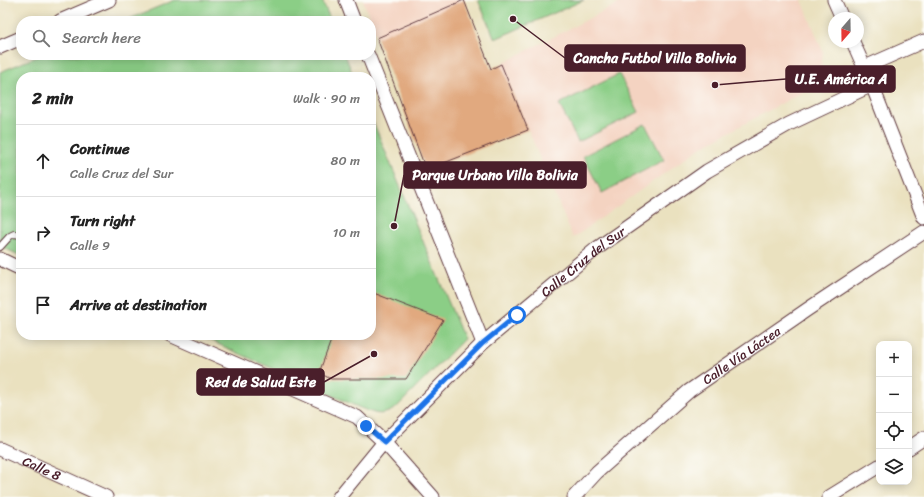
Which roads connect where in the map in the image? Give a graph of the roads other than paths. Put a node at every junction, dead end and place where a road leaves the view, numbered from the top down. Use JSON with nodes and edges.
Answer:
{"nodes":[{"id":1,"x":109,"y":0,"type":"edge"},
{"id":2,"x":346,"y":0,"type":"edge"},
{"id":3,"x":834,"y":0,"type":"edge"},
{"id":4,"x":839,"y":12,"type":"edge"},
{"id":5,"x":72,"y":16,"type":"edge"},
{"id":6,"x":352,"y":16,"type":"edge"},
{"id":7,"x":16,"y":40,"type":"edge"},
{"id":8,"x":924,"y":41,"type":"edge"},
{"id":9,"x":0,"y":47,"type":"edge"},
{"id":10,"x":856,"y":48,"type":"edge"},
{"id":11,"x":370,"y":60,"type":"edge"},
{"id":12,"x":865,"y":67,"type":"junction"},
{"id":13,"x":375,"y":72,"type":"edge"},
{"id":14,"x":376,"y":75,"type":"edge"},
{"id":15,"x":872,"y":85,"type":"junction"},
{"id":16,"x":924,"y":218,"type":"edge"},
{"id":17,"x":924,"y":232,"type":"edge"},
{"id":18,"x":16,"y":234,"type":"edge"},
{"id":19,"x":0,"y":247,"type":"edge"},
{"id":20,"x":0,"y":259,"type":"edge"},
{"id":21,"x":16,"y":266,"type":"edge"},
{"id":22,"x":182,"y":340,"type":"edge"},
{"id":23,"x":483,"y":343,"type":"junction"},
{"id":24,"x":924,"y":438,"type":"edge"},
{"id":25,"x":384,"y":442,"type":"junction"},
{"id":26,"x":912,"y":446,"type":"edge"},
{"id":27,"x":0,"y":449,"type":"edge"},
{"id":28,"x":876,"y":468,"type":"edge"},
{"id":29,"x":106,"y":497,"type":"edge"},
{"id":30,"x":339,"y":497,"type":"edge"},
{"id":31,"x":433,"y":497,"type":"edge"},
{"id":32,"x":574,"y":497,"type":"edge"},
{"id":33,"x":829,"y":497,"type":"edge"}],
"edges":[{"from":1,"to":5,"type":"street"},
{"from":2,"to":6,"type":"street"},
{"from":3,"to":4,"type":"street"},
{"from":7,"to":9,"type":"street"},
{"from":8,"to":12,"type":"street"},
{"from":10,"to":12,"type":"street"},
{"from":11,"to":13,"type":"street"},
{"from":12,"to":15,"type":"street"},
{"from":14,"to":23,"type":"street"},
{"from":15,"to":16,"type":"street"},
{"from":15,"to":23,"type":"street","name":"Calle Cruz del Sur"},
{"from":17,"to":32,"type":"street","name":"Calle Vía Láctea"},
{"from":18,"to":19,"type":"lane"},
{"from":20,"to":21,"type":"street"},
{"from":22,"to":25,"type":"street"},
{"from":23,"to":25,"type":"street","name":"Calle Cruz del Sur"},
{"from":24,"to":26,"type":"street"},
{"from":25,"to":30,"type":"street","name":"Calle Cruz del Sur"},
{"from":25,"to":31,"type":"street"},
{"from":27,"to":29,"type":"street","name":"Calle 8"},
{"from":28,"to":33,"type":"street"}]}
